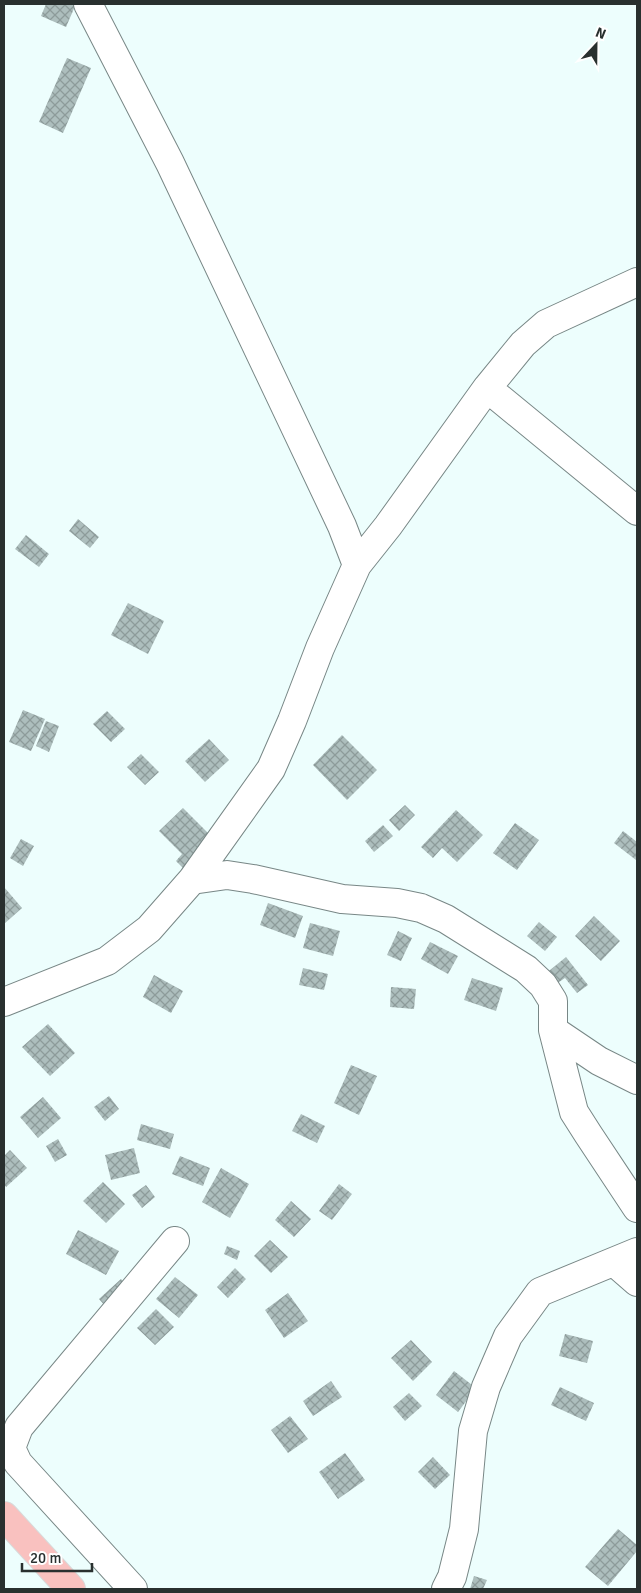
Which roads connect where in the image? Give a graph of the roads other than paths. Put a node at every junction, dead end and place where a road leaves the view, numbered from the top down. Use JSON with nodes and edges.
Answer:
{"nodes":[{"id":1,"x":88,"y":4,"type":"edge"},
{"id":2,"x":637,"y":282,"type":"edge"},
{"id":3,"x":488,"y":388,"type":"junction"},
{"id":4,"x":637,"y":511,"type":"edge"},
{"id":5,"x":342,"y":526,"type":"junction"},
{"id":6,"x":388,"y":526,"type":"junction"},
{"id":7,"x":357,"y":565,"type":"junction"},
{"id":8,"x":192,"y":880,"type":"junction"},
{"id":9,"x":4,"y":1002,"type":"edge"},
{"id":10,"x":553,"y":1030,"type":"junction"},
{"id":11,"x":637,"y":1080,"type":"edge"},
{"id":12,"x":637,"y":1208,"type":"edge"},
{"id":13,"x":175,"y":1241,"type":"dead end"},
{"id":14,"x":626,"y":1257,"type":"edge"},
{"id":15,"x":637,"y":1282,"type":"edge"},
{"id":16,"x":4,"y":1516,"type":"edge"},
{"id":17,"x":71,"y":1589,"type":"edge"},
{"id":18,"x":133,"y":1589,"type":"edge"},
{"id":19,"x":446,"y":1589,"type":"edge"}],
"edges":[{"from":1,"to":5,"type":"street"},
{"from":2,"to":3,"type":"street"},
{"from":3,"to":4,"type":"street"},
{"from":3,"to":6,"type":"street"},
{"from":5,"to":6,"type":"street"},
{"from":5,"to":7,"type":"street"},
{"from":6,"to":7,"type":"street"},
{"from":7,"to":8,"type":"street"},
{"from":8,"to":9,"type":"street"},
{"from":8,"to":10,"type":"street"},
{"from":10,"to":11,"type":"street"},
{"from":10,"to":12,"type":"street"},
{"from":13,"to":18,"type":"street"},
{"from":14,"to":15,"type":"street"},
{"from":14,"to":19,"type":"street"},
{"from":16,"to":17,"type":"main road"}]}
